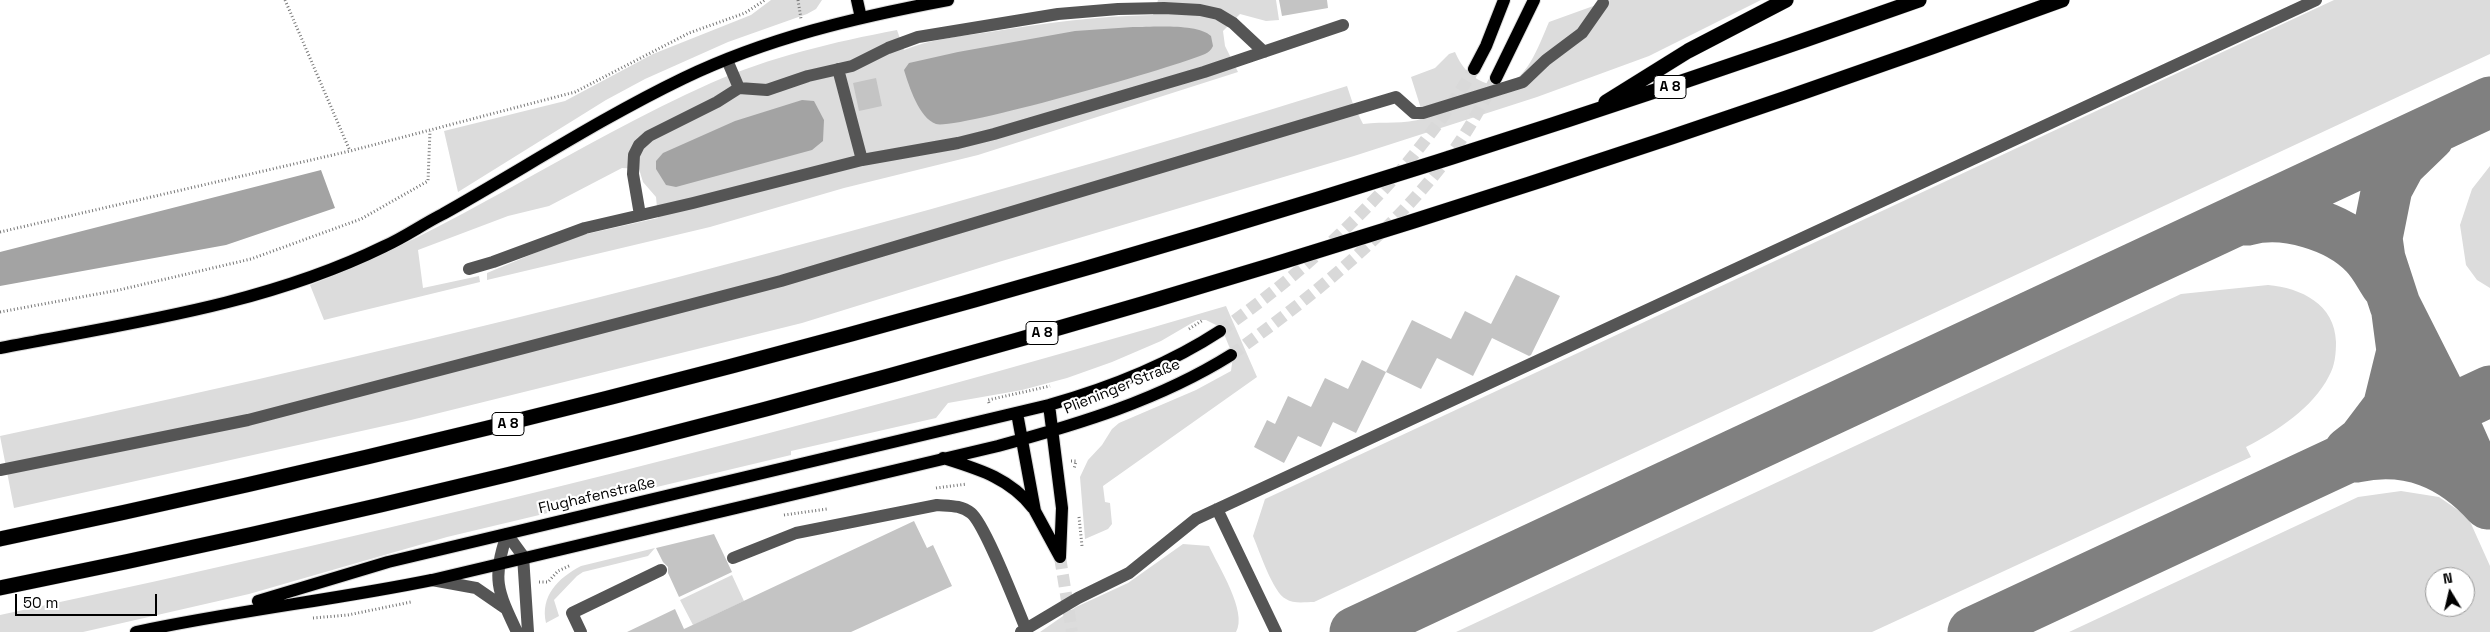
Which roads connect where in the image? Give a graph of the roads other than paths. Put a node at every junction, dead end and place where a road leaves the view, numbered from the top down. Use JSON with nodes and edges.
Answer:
{"nodes":[{"id":1,"x":857,"y":0,"type":"edge"},
{"id":2,"x":948,"y":0,"type":"edge"},
{"id":3,"x":1504,"y":0,"type":"edge"},
{"id":4,"x":1534,"y":0,"type":"edge"},
{"id":5,"x":1786,"y":0,"type":"edge"},
{"id":6,"x":1919,"y":0,"type":"edge"},
{"id":7,"x":2062,"y":0,"type":"edge"},
{"id":8,"x":2316,"y":0,"type":"edge"},
{"id":9,"x":1603,"y":3,"type":"dead end"},
{"id":10,"x":861,"y":18,"type":"junction"},
{"id":11,"x":1343,"y":25,"type":"dead end"},
{"id":12,"x":1264,"y":52,"type":"junction"},
{"id":13,"x":727,"y":60,"type":"junction"},
{"id":14,"x":838,"y":69,"type":"junction"},
{"id":15,"x":1474,"y":69,"type":"tunnel mouth"},
{"id":16,"x":1496,"y":78,"type":"tunnel mouth"},
{"id":17,"x":739,"y":88,"type":"junction"},
{"id":18,"x":1583,"y":116,"type":"junction"},
{"id":19,"x":862,"y":160,"type":"junction"},
{"id":20,"x":640,"y":215,"type":"junction"},
{"id":21,"x":469,"y":268,"type":"dead end"},
{"id":22,"x":1220,"y":331,"type":"tunnel mouth"},
{"id":23,"x":0,"y":348,"type":"edge"},
{"id":24,"x":1231,"y":355,"type":"tunnel mouth"},
{"id":25,"x":1049,"y":405,"type":"junction"},
{"id":26,"x":1017,"y":413,"type":"junction"},
{"id":27,"x":1054,"y":431,"type":"junction"},
{"id":28,"x":1021,"y":439,"type":"junction"},
{"id":29,"x":943,"y":458,"type":"junction"},
{"id":30,"x":0,"y":470,"type":"edge"},
{"id":31,"x":1217,"y":509,"type":"junction"},
{"id":32,"x":1035,"y":510,"type":"junction"},
{"id":33,"x":507,"y":534,"type":"junction"},
{"id":34,"x":0,"y":539,"type":"edge"},
{"id":35,"x":523,"y":558,"type":"junction"},
{"id":36,"x":733,"y":558,"type":"dead end"},
{"id":37,"x":497,"y":565,"type":"junction"},
{"id":38,"x":661,"y":570,"type":"dead end"},
{"id":39,"x":432,"y":580,"type":"junction"},
{"id":40,"x":0,"y":588,"type":"edge"},
{"id":41,"x":505,"y":608,"type":"junction"},
{"id":42,"x":188,"y":621,"type":"junction"},
{"id":43,"x":1024,"y":631,"type":"edge"},
{"id":44,"x":136,"y":632,"type":"edge"},
{"id":45,"x":517,"y":632,"type":"edge"},
{"id":46,"x":528,"y":632,"type":"edge"},
{"id":47,"x":580,"y":632,"type":"edge"},
{"id":48,"x":1276,"y":632,"type":"edge"}],
"edges":[{"from":1,"to":10,"type":"main road"},
{"from":2,"to":10,"type":"main road"},
{"from":3,"to":15,"type":"main road"},
{"from":4,"to":16,"type":"main road"},
{"from":5,"to":18,"type":"highway"},
{"from":6,"to":18,"type":"highway","number":"A 8"},
{"from":7,"to":40,"type":"highway","number":"A 8"},
{"from":8,"to":31,"type":"lane"},
{"from":9,"to":30,"type":"lane"},
{"from":10,"to":13,"type":"main road"},
{"from":11,"to":12,"type":"lane"},
{"from":12,"to":14,"type":"lane"},
{"from":12,"to":19,"type":"lane"},
{"from":13,"to":17,"type":"lane"},
{"from":13,"to":23,"type":"main road"},
{"from":14,"to":17,"type":"lane"},
{"from":14,"to":19,"type":"lane"},
{"from":17,"to":20,"type":"lane"},
{"from":18,"to":34,"type":"highway","number":"A 8"},
{"from":19,"to":20,"type":"lane"},
{"from":20,"to":21,"type":"lane"},
{"from":22,"to":25,"type":"main road","name":"Plieninger Straße"},
{"from":24,"to":27,"type":"main road","name":"Plieninger Straße"},
{"from":25,"to":26,"type":"main road","name":"Plieninger Straße"},
{"from":25,"to":27,"type":"main road"},
{"from":26,"to":28,"type":"main road"},
{"from":26,"to":33,"type":"main road","name":"Flughafenstraße"},
{"from":27,"to":28,"type":"main road","name":"Plieninger Straße"},
{"from":27,"to":32,"type":"main road"},
{"from":28,"to":29,"type":"main road","name":"Flughafenstraße"},
{"from":28,"to":32,"type":"main road"},
{"from":29,"to":32,"type":"main road"},
{"from":29,"to":35,"type":"main road","name":"Flughafenstraße"},
{"from":31,"to":43,"type":"lane"},
{"from":31,"to":48,"type":"lane"},
{"from":33,"to":35,"type":"lane"},
{"from":33,"to":37,"type":"lane"},
{"from":33,"to":42,"type":"main road","name":"Flughafenstraße"},
{"from":35,"to":37,"type":"main road","name":"Flughafenstraße"},
{"from":35,"to":46,"type":"lane"},
{"from":36,"to":43,"type":"lane"},
{"from":37,"to":39,"type":"main road","name":"Flughafenstraße"},
{"from":37,"to":41,"type":"lane"},
{"from":38,"to":47,"type":"lane"},
{"from":39,"to":41,"type":"lane"},
{"from":39,"to":42,"type":"main road","name":"Flughafenstraße"},
{"from":41,"to":45,"type":"lane"},
{"from":42,"to":44,"type":"main road","name":"Flughafenstraße"}]}
